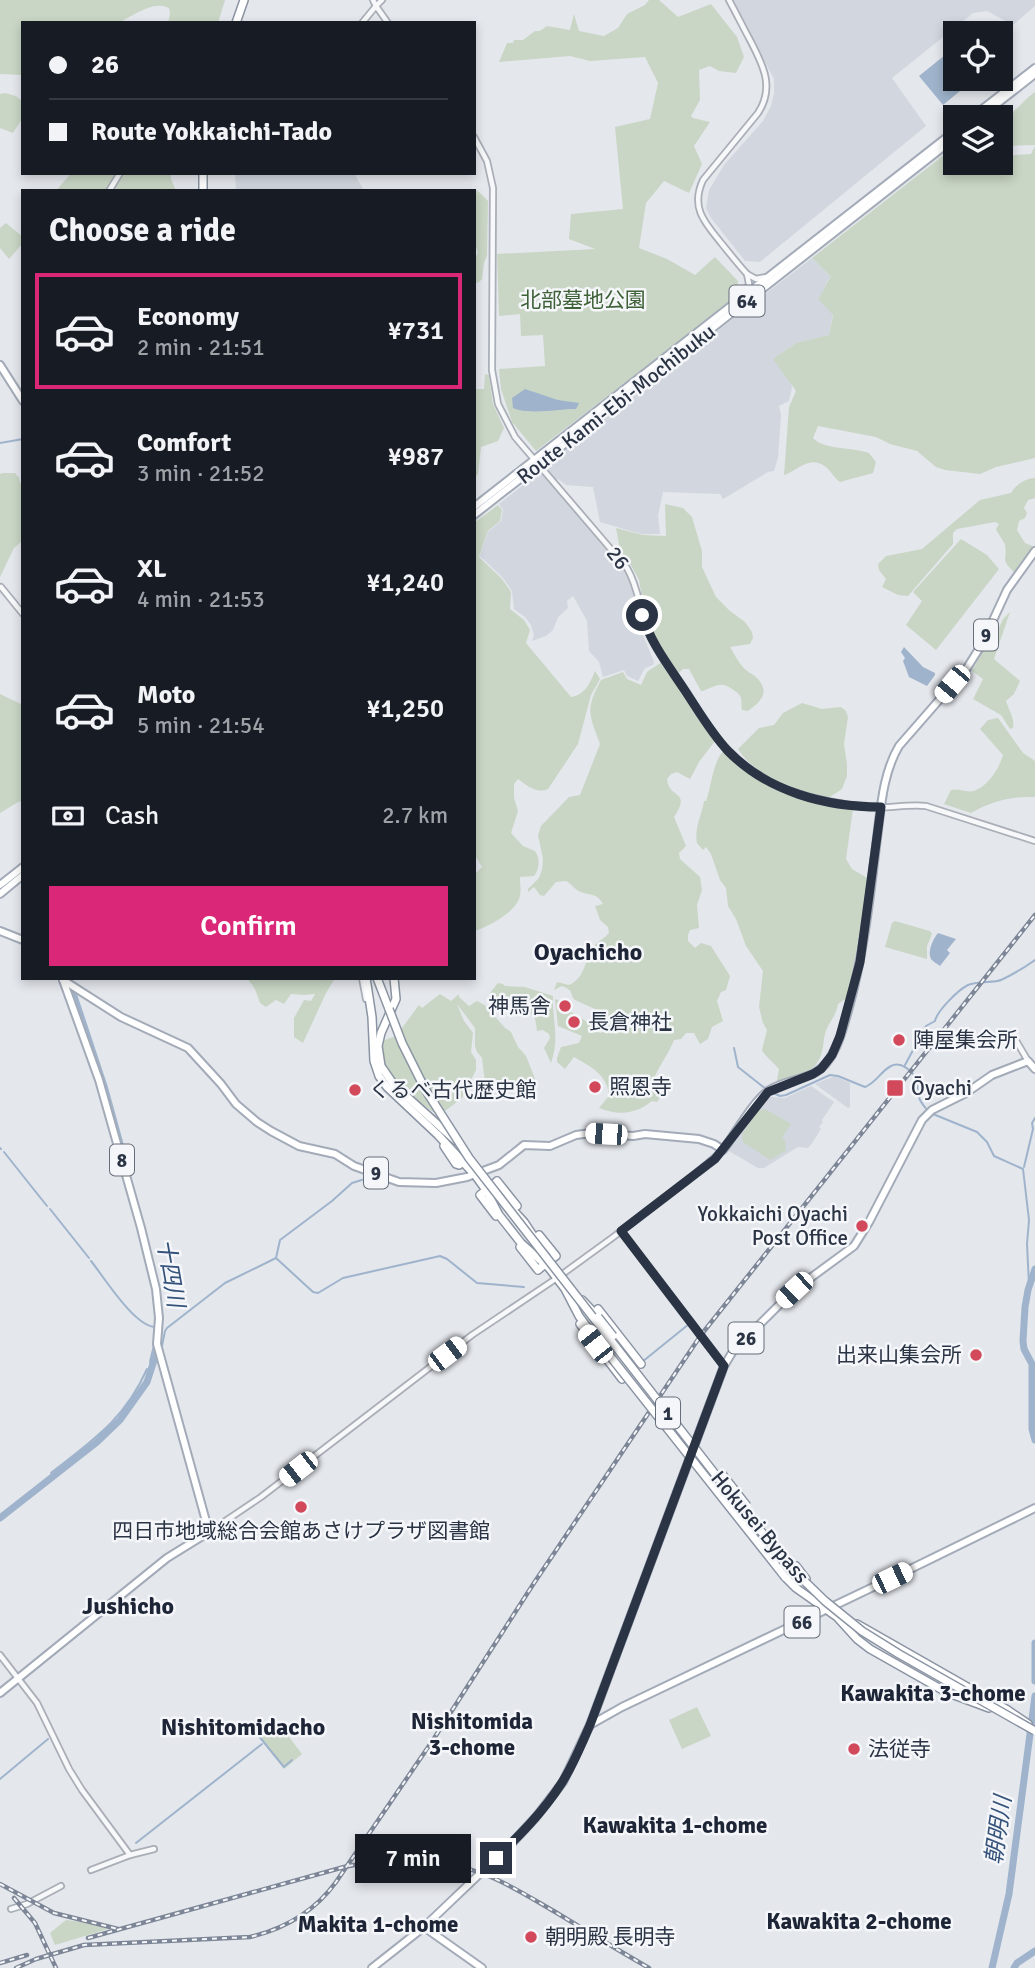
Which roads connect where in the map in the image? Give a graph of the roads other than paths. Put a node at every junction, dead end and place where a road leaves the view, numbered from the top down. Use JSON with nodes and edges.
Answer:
{"nodes":[{"id":1,"x":244,"y":0,"type":"edge"},
{"id":2,"x":373,"y":0,"type":"edge"},
{"id":3,"x":382,"y":0,"type":"edge"},
{"id":4,"x":729,"y":0,"type":"edge"},
{"id":5,"x":376,"y":6,"type":"junction"},
{"id":6,"x":237,"y":21,"type":"edge"},
{"id":7,"x":364,"y":21,"type":"edge"},
{"id":8,"x":387,"y":21,"type":"edge"},
{"id":9,"x":1035,"y":68,"type":"edge"},
{"id":10,"x":1035,"y":74,"type":"edge"},
{"id":11,"x":987,"y":105,"type":"edge"},
{"id":12,"x":995,"y":105,"type":"edge"},
{"id":13,"x":943,"y":140,"type":"edge"},
{"id":14,"x":476,"y":141,"type":"edge"},
{"id":15,"x":943,"y":147,"type":"edge"},
{"id":16,"x":747,"y":274,"type":"junction"},
{"id":17,"x":770,"y":276,"type":"junction"},
{"id":18,"x":744,"y":296,"type":"junction"},
{"id":19,"x":0,"y":365,"type":"edge"},
{"id":20,"x":21,"y":398,"type":"edge"},
{"id":21,"x":536,"y":462,"type":"junction"},
{"id":22,"x":476,"y":506,"type":"edge"},
{"id":23,"x":476,"y":513,"type":"edge"},
{"id":24,"x":1035,"y":551,"type":"edge"},
{"id":25,"x":1,"y":587,"type":"edge"},
{"id":26,"x":21,"y":612,"type":"edge"},
{"id":27,"x":881,"y":807,"type":"junction"},
{"id":28,"x":1035,"y":841,"type":"edge"},
{"id":29,"x":21,"y":869,"type":"edge"},
{"id":30,"x":21,"y":877,"type":"edge"},
{"id":31,"x":0,"y":885,"type":"edge"},
{"id":32,"x":0,"y":894,"type":"edge"},
{"id":33,"x":0,"y":931,"type":"edge"},
{"id":34,"x":21,"y":939,"type":"edge"},
{"id":35,"x":364,"y":980,"type":"edge"},
{"id":36,"x":379,"y":980,"type":"edge"},
{"id":37,"x":394,"y":980,"type":"edge"},
{"id":38,"x":66,"y":981,"type":"edge"},
{"id":39,"x":1015,"y":1039,"type":"dead end"},
{"id":40,"x":1028,"y":1061,"type":"junction"},
{"id":41,"x":1035,"y":1069,"type":"edge"},
{"id":42,"x":441,"y":1132,"type":"junction"},
{"id":43,"x":463,"y":1134,"type":"dead end"},
{"id":44,"x":455,"y":1140,"type":"junction"},
{"id":45,"x":723,"y":1150,"type":"junction"},
{"id":46,"x":469,"y":1157,"type":"junction"},
{"id":47,"x":477,"y":1174,"type":"junction"},
{"id":48,"x":488,"y":1189,"type":"junction"},
{"id":49,"x":526,"y":1221,"type":"junction"},
{"id":50,"x":621,"y":1231,"type":"junction"},
{"id":51,"x":511,"y":1232,"type":"junction"},
{"id":52,"x":547,"y":1263,"type":"junction"},
{"id":53,"x":559,"y":1277,"type":"junction"},
{"id":54,"x":582,"y":1300,"type":"junction"},
{"id":55,"x":579,"y":1317,"type":"junction"},
{"id":56,"x":640,"y":1364,"type":"dead end"},
{"id":57,"x":724,"y":1366,"type":"junction"},
{"id":58,"x":622,"y":1379,"type":"dead end"},
{"id":59,"x":1035,"y":1508,"type":"edge"},
{"id":60,"x":209,"y":1532,"type":"junction"},
{"id":61,"x":831,"y":1608,"type":"junction"},
{"id":62,"x":0,"y":1655,"type":"edge"},
{"id":63,"x":18,"y":1678,"type":"junction"},
{"id":64,"x":0,"y":1693,"type":"edge"},
{"id":65,"x":1024,"y":1723,"type":"junction"},
{"id":66,"x":590,"y":1725,"type":"junction"},
{"id":67,"x":1035,"y":1730,"type":"edge"},
{"id":68,"x":154,"y":1849,"type":"dead end"},
{"id":69,"x":130,"y":1854,"type":"junction"},
{"id":70,"x":91,"y":1870,"type":"dead end"},
{"id":71,"x":61,"y":1886,"type":"dead end"},
{"id":72,"x":11,"y":1909,"type":"dead end"},
{"id":73,"x":424,"y":1927,"type":"junction"},
{"id":74,"x":372,"y":1968,"type":"edge"},
{"id":75,"x":482,"y":1968,"type":"edge"}],
"edges":[{"from":1,"to":6,"type":"highway"},
{"from":2,"to":5,"type":"street"},
{"from":3,"to":5,"type":"street"},
{"from":4,"to":16,"type":"street"},
{"from":5,"to":7,"type":"street"},
{"from":5,"to":8,"type":"street"},
{"from":9,"to":11,"type":"main road"},
{"from":10,"to":12,"type":"main road"},
{"from":13,"to":17,"type":"main road","name":"Route Kami-Ebi-Mochibuku","number":"64"},
{"from":14,"to":21,"type":"street","name":"26"},
{"from":15,"to":21,"type":"main road","name":"Route Kami-Ebi-Mochibuku","number":"64"},
{"from":16,"to":17,"type":"street"},
{"from":16,"to":18,"type":"street"},
{"from":17,"to":18,"type":"main road","name":"Route Kami-Ebi-Mochibuku","number":"64"},
{"from":18,"to":21,"type":"main road","name":"Route Kami-Ebi-Mochibuku","number":"64"},
{"from":19,"to":20,"type":"main road"},
{"from":21,"to":22,"type":"main road","name":"Route Kami-Ebi-Mochibuku","number":"64"},
{"from":21,"to":23,"type":"main road","name":"Route Kami-Ebi-Mochibuku","number":"64"},
{"from":21,"to":27,"type":"street","name":"26"},
{"from":24,"to":27,"type":"main road","number":"9"},
{"from":25,"to":26,"type":"street"},
{"from":27,"to":28,"type":"street","name":"26"},
{"from":27,"to":45,"type":"main road","number":"9"},
{"from":29,"to":31,"type":"main road"},
{"from":30,"to":32,"type":"main road"},
{"from":33,"to":34,"type":"main road"},
{"from":35,"to":42,"type":"highway"},
{"from":36,"to":65,"type":"highway","name":"Hokusei Bypass","number":"1","bridge":true},
{"from":37,"to":42,"type":"highway"},
{"from":38,"to":47,"type":"main road","number":"9"},
{"from":38,"to":60,"type":"main road","number":"8"},
{"from":39,"to":40,"type":"street"},
{"from":40,"to":41,"type":"main road"},
{"from":40,"to":57,"type":"main road","number":"26"},
{"from":42,"to":44,"type":"highway"},
{"from":42,"to":46,"type":"highway"},
{"from":43,"to":44,"type":"highway"},
{"from":44,"to":46,"type":"highway"},
{"from":45,"to":47,"type":"main road","number":"9"},
{"from":45,"to":50,"type":"street"},
{"from":46,"to":47,"type":"highway"},
{"from":47,"to":48,"type":"highway"},
{"from":48,"to":49,"type":"highway"},
{"from":48,"to":51,"type":"highway"},
{"from":49,"to":51,"type":"highway"},
{"from":49,"to":52,"type":"highway"},
{"from":50,"to":53,"type":"street"},
{"from":50,"to":57,"type":"street"},
{"from":51,"to":52,"type":"highway"},
{"from":52,"to":53,"type":"highway"},
{"from":53,"to":54,"type":"highway","number":"1"},
{"from":53,"to":55,"type":"highway","number":"1"},
{"from":53,"to":60,"type":"street"},
{"from":54,"to":56,"type":"highway"},
{"from":54,"to":61,"type":"highway","number":"1","bridge":true},
{"from":55,"to":58,"type":"highway"},
{"from":55,"to":61,"type":"highway","number":"1","bridge":true},
{"from":57,"to":66,"type":"main road","number":"26"},
{"from":59,"to":61,"type":"main road","number":"66"},
{"from":60,"to":63,"type":"main road"},
{"from":61,"to":65,"type":"highway","number":"1","bridge":true},
{"from":61,"to":66,"type":"main road","number":"66"},
{"from":61,"to":67,"type":"highway","number":"1","bridge":true},
{"from":62,"to":63,"type":"street"},
{"from":63,"to":64,"type":"main road"},
{"from":63,"to":69,"type":"street"},
{"from":65,"to":67,"type":"highway","name":"Hokusei Bypass","number":"1","bridge":true},
{"from":66,"to":73,"type":"main road","number":"26"},
{"from":68,"to":69,"type":"street"},
{"from":69,"to":70,"type":"street"},
{"from":71,"to":72,"type":"street"},
{"from":73,"to":74,"type":"main road","number":"26"},
{"from":73,"to":75,"type":"main road"}]}
